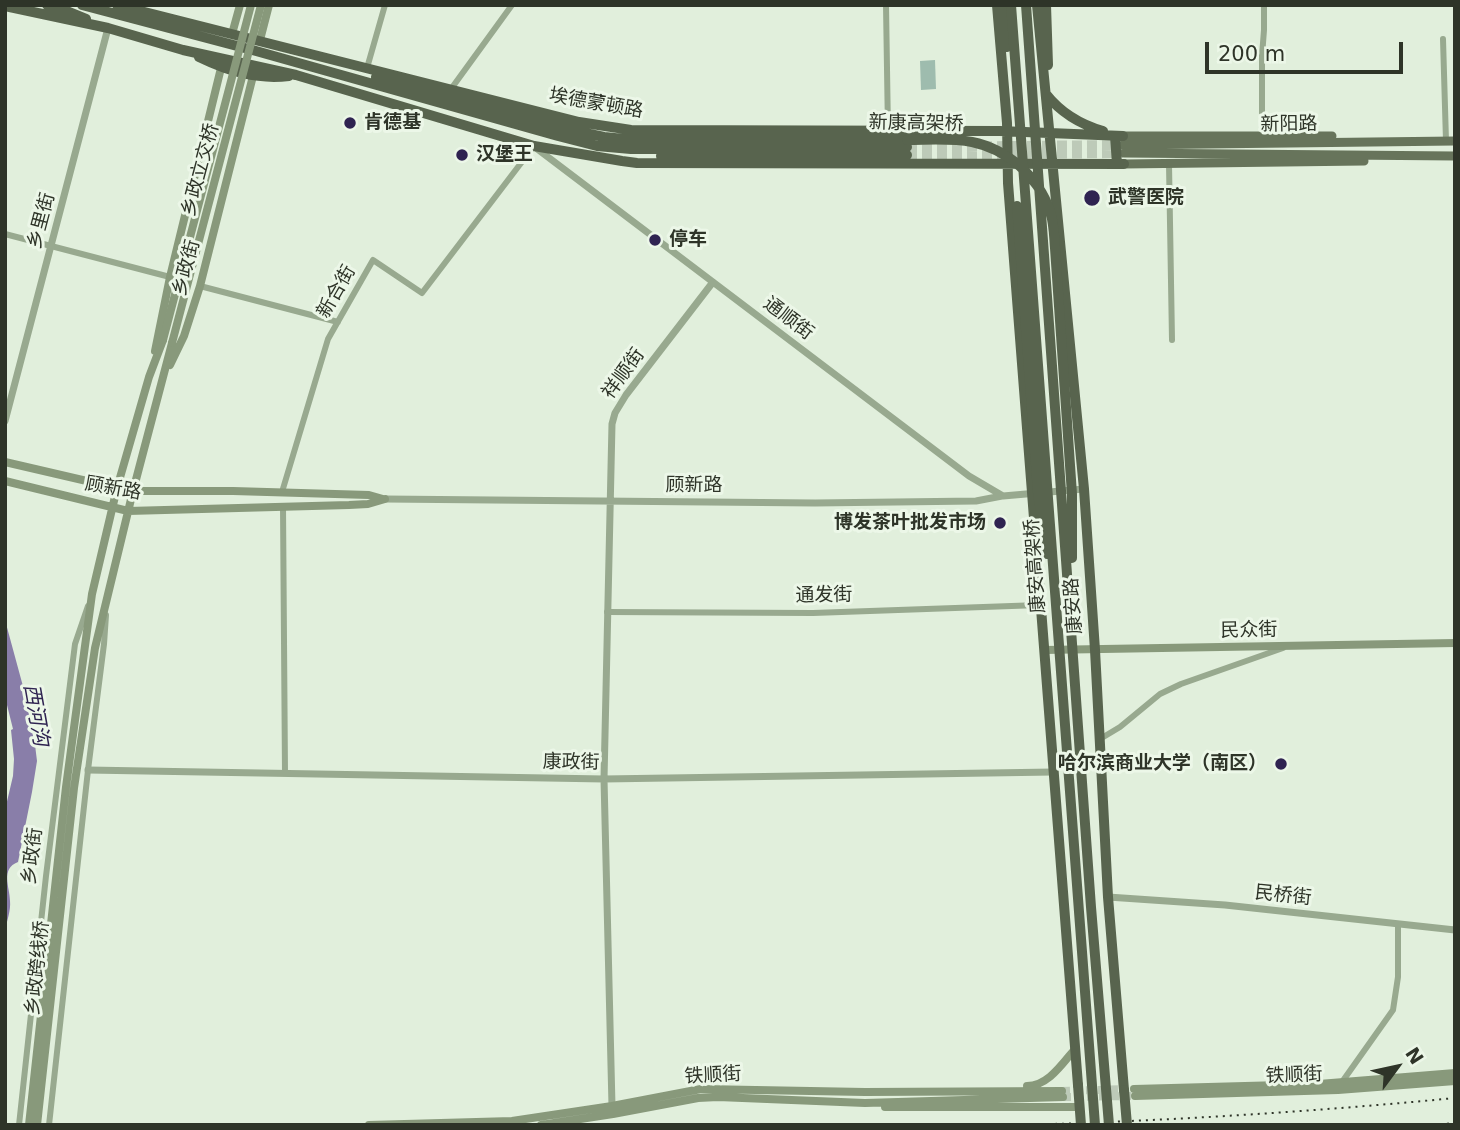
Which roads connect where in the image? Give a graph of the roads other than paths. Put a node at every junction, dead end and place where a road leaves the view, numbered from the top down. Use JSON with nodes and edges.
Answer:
{"nodes":[{"id":1,"x":47,"y":5,"type":"edge"},
{"id":2,"x":82,"y":5,"type":"edge"},
{"id":3,"x":93,"y":5,"type":"edge"},
{"id":4,"x":117,"y":5,"type":"edge"},
{"id":5,"x":240,"y":5,"type":"edge"},
{"id":6,"x":251,"y":5,"type":"edge"},
{"id":7,"x":261,"y":5,"type":"edge"},
{"id":8,"x":269,"y":5,"type":"edge"},
{"id":9,"x":384,"y":5,"type":"edge"},
{"id":10,"x":512,"y":5,"type":"edge"},
{"id":11,"x":886,"y":5,"type":"edge"},
{"id":12,"x":997,"y":5,"type":"edge"},
{"id":13,"x":1004,"y":5,"type":"edge"},
{"id":14,"x":1011,"y":5,"type":"edge"},
{"id":15,"x":1026,"y":5,"type":"edge"},
{"id":16,"x":1264,"y":5,"type":"edge"},
{"id":17,"x":5,"y":6,"type":"edge"},
{"id":18,"x":1040,"y":8,"type":"edge"},
{"id":19,"x":107,"y":13,"type":"junction"},
{"id":20,"x":108,"y":28,"type":"junction"},
{"id":21,"x":232,"y":34,"type":"junction"},
{"id":22,"x":1443,"y":39,"type":"dead end"},
{"id":23,"x":258,"y":46,"type":"junction"},
{"id":24,"x":183,"y":50,"type":"junction"},
{"id":25,"x":220,"y":68,"type":"junction"},
{"id":26,"x":365,"y":71,"type":"junction"},
{"id":27,"x":296,"y":75,"type":"junction"},
{"id":28,"x":253,"y":76,"type":"junction"},
{"id":29,"x":451,"y":89,"type":"junction"},
{"id":30,"x":1045,"y":89,"type":"junction"},
{"id":31,"x":1007,"y":123,"type":"junction"},
{"id":32,"x":888,"y":132,"type":"junction"},
{"id":33,"x":1049,"y":132,"type":"junction"},
{"id":34,"x":1262,"y":135,"type":"junction"},
{"id":35,"x":1407,"y":141,"type":"junction"},
{"id":36,"x":1450,"y":141,"type":"edge"},
{"id":37,"x":534,"y":146,"type":"junction"},
{"id":38,"x":1121,"y":147,"type":"junction"},
{"id":39,"x":1407,"y":156,"type":"junction"},
{"id":40,"x":1455,"y":156,"type":"edge"},
{"id":41,"x":604,"y":157,"type":"junction"},
{"id":42,"x":1053,"y":164,"type":"junction"},
{"id":43,"x":1169,"y":164,"type":"junction"},
{"id":44,"x":1008,"y":166,"type":"junction"},
{"id":45,"x":5,"y":234,"type":"edge"},
{"id":46,"x":51,"y":246,"type":"junction"},
{"id":47,"x":170,"y":277,"type":"junction"},
{"id":48,"x":713,"y":282,"type":"junction"},
{"id":49,"x":200,"y":286,"type":"junction"},
{"id":50,"x":338,"y":322,"type":"junction"},
{"id":51,"x":1172,"y":340,"type":"dead end"},
{"id":52,"x":167,"y":342,"type":"junction"},
{"id":53,"x":149,"y":377,"type":"junction"},
{"id":54,"x":161,"y":383,"type":"junction"},
{"id":55,"x":5,"y":421,"type":"edge"},
{"id":56,"x":5,"y":462,"type":"edge"},
{"id":57,"x":5,"y":481,"type":"edge"},
{"id":58,"x":117,"y":488,"type":"junction"},
{"id":59,"x":1084,"y":489,"type":"junction"},
{"id":60,"x":133,"y":491,"type":"junction"},
{"id":61,"x":282,"y":492,"type":"junction"},
{"id":62,"x":1031,"y":493,"type":"junction"},
{"id":63,"x":1003,"y":496,"type":"junction"},
{"id":64,"x":385,"y":499,"type":"junction"},
{"id":65,"x":611,"y":502,"type":"junction"},
{"id":66,"x":283,"y":506,"type":"junction"},
{"id":67,"x":113,"y":507,"type":"junction"},
{"id":68,"x":128,"y":511,"type":"junction"},
{"id":69,"x":92,"y":594,"type":"junction"},
{"id":70,"x":107,"y":596,"type":"junction"},
{"id":71,"x":1040,"y":605,"type":"junction"},
{"id":72,"x":607,"y":612,"type":"junction"},
{"id":73,"x":1455,"y":643,"type":"edge"},
{"id":74,"x":1287,"y":646,"type":"junction"},
{"id":75,"x":95,"y":648,"type":"joint"},
{"id":76,"x":1044,"y":650,"type":"junction"},
{"id":77,"x":1095,"y":650,"type":"junction"},
{"id":78,"x":1063,"y":688,"type":"junction"},
{"id":79,"x":1075,"y":688,"type":"junction"},
{"id":80,"x":1098,"y":740,"type":"junction"},
{"id":81,"x":88,"y":770,"type":"junction"},
{"id":82,"x":1053,"y":772,"type":"junction"},
{"id":83,"x":285,"y":773,"type":"junction"},
{"id":84,"x":604,"y":779,"type":"junction"},
{"id":85,"x":1108,"y":897,"type":"junction"},
{"id":86,"x":1398,"y":924,"type":"junction"},
{"id":87,"x":1455,"y":930,"type":"edge"},
{"id":88,"x":1075,"y":1049,"type":"junction"},
{"id":89,"x":1455,"y":1073,"type":"edge"},
{"id":90,"x":1455,"y":1081,"type":"edge"},
{"id":91,"x":1342,"y":1082,"type":"junction"},
{"id":92,"x":1131,"y":1091,"type":"junction"},
{"id":93,"x":865,"y":1092,"type":"junction"},
{"id":94,"x":865,"y":1103,"type":"junction"},
{"id":95,"x":612,"y":1106,"type":"junction"},
{"id":96,"x":1079,"y":1107,"type":"junction"},
{"id":97,"x":19,"y":1125,"type":"edge"},
{"id":98,"x":29,"y":1125,"type":"edge"},
{"id":99,"x":37,"y":1125,"type":"edge"},
{"id":100,"x":48,"y":1125,"type":"edge"},
{"id":101,"x":369,"y":1125,"type":"edge"},
{"id":102,"x":541,"y":1125,"type":"edge"},
{"id":103,"x":1081,"y":1125,"type":"edge"},
{"id":104,"x":1095,"y":1125,"type":"edge"},
{"id":105,"x":1109,"y":1125,"type":"edge"},
{"id":106,"x":1127,"y":1125,"type":"edge"}],
"edges":[{"from":1,"to":20,"type":"highway","name":"埃德蒙顿路"},
{"from":2,"to":19,"type":"highway","name":"埃德蒙顿路"},
{"from":3,"to":19,"type":"highway"},
{"from":4,"to":21,"type":"highway","name":"埃德蒙顿路"},
{"from":5,"to":21,"type":"main road"},
{"from":6,"to":52,"type":"main road","name":"乡政立交桥","bridge":true},
{"from":7,"to":52,"type":"main road","name":"乡政立交桥","bridge":true},
{"from":8,"to":23,"type":"main road"},
{"from":9,"to":26,"type":"street"},
{"from":10,"to":29,"type":"street"},
{"from":11,"to":32,"type":"street"},
{"from":12,"to":31,"type":"highway"},
{"from":13,"to":31,"type":"highway"},
{"from":14,"to":78,"type":"highway","name":"康安高架桥","bridge":true},
{"from":15,"to":79,"type":"highway","name":"康安高架桥","bridge":true},
{"from":16,"to":34,"type":"street"},
{"from":17,"to":20,"type":"highway","name":"埃德蒙顿路"},
{"from":18,"to":30,"type":"highway","name":"康安路"},
{"from":19,"to":23,"type":"highway","name":"埃德蒙顿路"},
{"from":20,"to":24,"type":"highway","name":"埃德蒙顿路"},
{"from":20,"to":46,"type":"street","name":"乡里街"},
{"from":21,"to":23,"type":"highway","name":"埃德蒙顿路"},
{"from":22,"to":36,"type":"street"},
{"from":23,"to":26,"type":"highway"},
{"from":23,"to":41,"type":"highway","name":"埃德蒙顿路"},
{"from":24,"to":25,"type":"highway"},
{"from":24,"to":27,"type":"highway","name":"埃德蒙顿路"},
{"from":25,"to":28,"type":"highway"},
{"from":25,"to":47,"type":"main road","name":"乡政街"},
{"from":26,"to":29,"type":"highway","name":"埃德蒙顿路"},
{"from":26,"to":79,"type":"highway","name":"新康高架桥","bridge":true},
{"from":27,"to":28,"type":"highway"},
{"from":27,"to":37,"type":"highway","name":"埃德蒙顿路"},
{"from":28,"to":49,"type":"main road","name":"乡政街"},
{"from":29,"to":32,"type":"highway","name":"埃德蒙顿路"},
{"from":30,"to":33,"type":"highway","name":"康安路"},
{"from":30,"to":38,"type":"highway"},
{"from":31,"to":44,"type":"highway","name":"康安路"},
{"from":32,"to":33,"type":"highway","name":"埃德蒙顿路"},
{"from":33,"to":38,"type":"highway","name":"埃德蒙顿路"},
{"from":33,"to":42,"type":"highway","name":"康安路"},
{"from":34,"to":35,"type":"main road"},
{"from":34,"to":38,"type":"main road"},
{"from":35,"to":36,"type":"main road","name":"新阳路"},
{"from":35,"to":38,"type":"main road","name":"新阳路"},
{"from":37,"to":41,"type":"highway","name":"埃德蒙顿路"},
{"from":37,"to":48,"type":"street","name":"通顺街"},
{"from":37,"to":50,"type":"street","name":"新合街"},
{"from":38,"to":39,"type":"main road","name":"新阳路"},
{"from":38,"to":42,"type":"highway","name":"埃德蒙顿路"},
{"from":38,"to":43,"type":"main road"},
{"from":39,"to":40,"type":"main road","name":"新阳路"},
{"from":39,"to":43,"type":"main road"},
{"from":41,"to":42,"type":"highway","name":"埃德蒙顿路"},
{"from":42,"to":59,"type":"highway","name":"康安路"},
{"from":43,"to":51,"type":"street"},
{"from":44,"to":62,"type":"highway","name":"康安路"},
{"from":44,"to":78,"type":"highway","bridge":true},
{"from":45,"to":46,"type":"street"},
{"from":46,"to":47,"type":"street"},
{"from":46,"to":55,"type":"street","name":"乡里街"},
{"from":47,"to":53,"type":"main road","name":"乡政街"},
{"from":48,"to":63,"type":"street","name":"通顺街"},
{"from":48,"to":65,"type":"street","name":"祥顺街"},
{"from":49,"to":50,"type":"street"},
{"from":49,"to":54,"type":"main road","name":"乡政街"},
{"from":50,"to":61,"type":"street","name":"新合街"},
{"from":52,"to":53,"type":"main road","name":"乡政街"},
{"from":52,"to":54,"type":"main road","name":"乡政街"},
{"from":53,"to":58,"type":"main road","name":"乡政街"},
{"from":54,"to":60,"type":"main road","name":"乡政街"},
{"from":56,"to":58,"type":"main road","name":"顾新路"},
{"from":57,"to":67,"type":"main road","name":"顾新路"},
{"from":58,"to":60,"type":"main road","name":"顾新路"},
{"from":58,"to":67,"type":"main road","name":"乡政街"},
{"from":59,"to":62,"type":"street"},
{"from":59,"to":77,"type":"highway","name":"康安路"},
{"from":60,"to":61,"type":"main road","name":"顾新路"},
{"from":60,"to":68,"type":"main road","name":"乡政街"},
{"from":61,"to":64,"type":"main road","name":"顾新路"},
{"from":62,"to":63,"type":"street"},
{"from":62,"to":71,"type":"highway","name":"康安路"},
{"from":63,"to":65,"type":"street","name":"顾新路"},
{"from":64,"to":65,"type":"street","name":"顾新路"},
{"from":64,"to":66,"type":"main road","name":"顾新路"},
{"from":65,"to":72,"type":"street","name":"祥顺街"},
{"from":66,"to":68,"type":"main road","name":"顾新路"},
{"from":66,"to":83,"type":"street"},
{"from":67,"to":68,"type":"main road","name":"顾新路"},
{"from":67,"to":69,"type":"main road","name":"乡政街"},
{"from":68,"to":70,"type":"main road","name":"乡政街"},
{"from":69,"to":97,"type":"street","name":"乡政街"},
{"from":69,"to":98,"type":"main road","name":"乡政街"},
{"from":70,"to":75,"type":"main road","name":"乡政街"},
{"from":70,"to":81,"type":"street","name":"乡政街"},
{"from":71,"to":72,"type":"street","name":"通发街"},
{"from":71,"to":76,"type":"highway","name":"康安路"},
{"from":72,"to":84,"type":"street","name":"祥顺街"},
{"from":73,"to":74,"type":"main road","name":"民众街"},
{"from":74,"to":77,"type":"main road","name":"民众街"},
{"from":74,"to":80,"type":"street"},
{"from":75,"to":99,"type":"main road","name":"乡政跨线桥"},
{"from":76,"to":77,"type":"main road","name":"民众街"},
{"from":76,"to":82,"type":"highway","name":"康安路"},
{"from":77,"to":80,"type":"highway","name":"康安路"},
{"from":78,"to":104,"type":"highway","name":"康安高架桥","bridge":true},
{"from":79,"to":105,"type":"highway","name":"康安高架桥","bridge":true},
{"from":80,"to":85,"type":"highway","name":"康安路"},
{"from":81,"to":83,"type":"street","name":"康政街"},
{"from":81,"to":100,"type":"street","name":"乡政街"},
{"from":82,"to":84,"type":"street","name":"康政街"},
{"from":82,"to":88,"type":"highway","name":"康安路"},
{"from":83,"to":84,"type":"street","name":"康政街"},
{"from":84,"to":95,"type":"street","name":"祥顺街"},
{"from":85,"to":86,"type":"street","name":"民桥街"},
{"from":85,"to":92,"type":"highway","name":"康安路"},
{"from":86,"to":87,"type":"street","name":"民桥街"},
{"from":86,"to":91,"type":"street"},
{"from":88,"to":93,"type":"main road"},
{"from":88,"to":96,"type":"highway","name":"康安路","bridge":true},
{"from":89,"to":91,"type":"main road"},
{"from":90,"to":92,"type":"main road","name":"铁顺街"},
{"from":91,"to":92,"type":"main road"},
{"from":92,"to":106,"type":"highway","name":"康安路","bridge":true},
{"from":93,"to":94,"type":"main road","name":"铁顺街"},
{"from":93,"to":95,"type":"main road","name":"铁顺街"},
{"from":94,"to":96,"type":"main road"},
{"from":94,"to":102,"type":"main road","name":"铁顺街"},
{"from":95,"to":101,"type":"main road","name":"铁顺街"},
{"from":96,"to":103,"type":"highway","name":"康安路","bridge":true}]}
